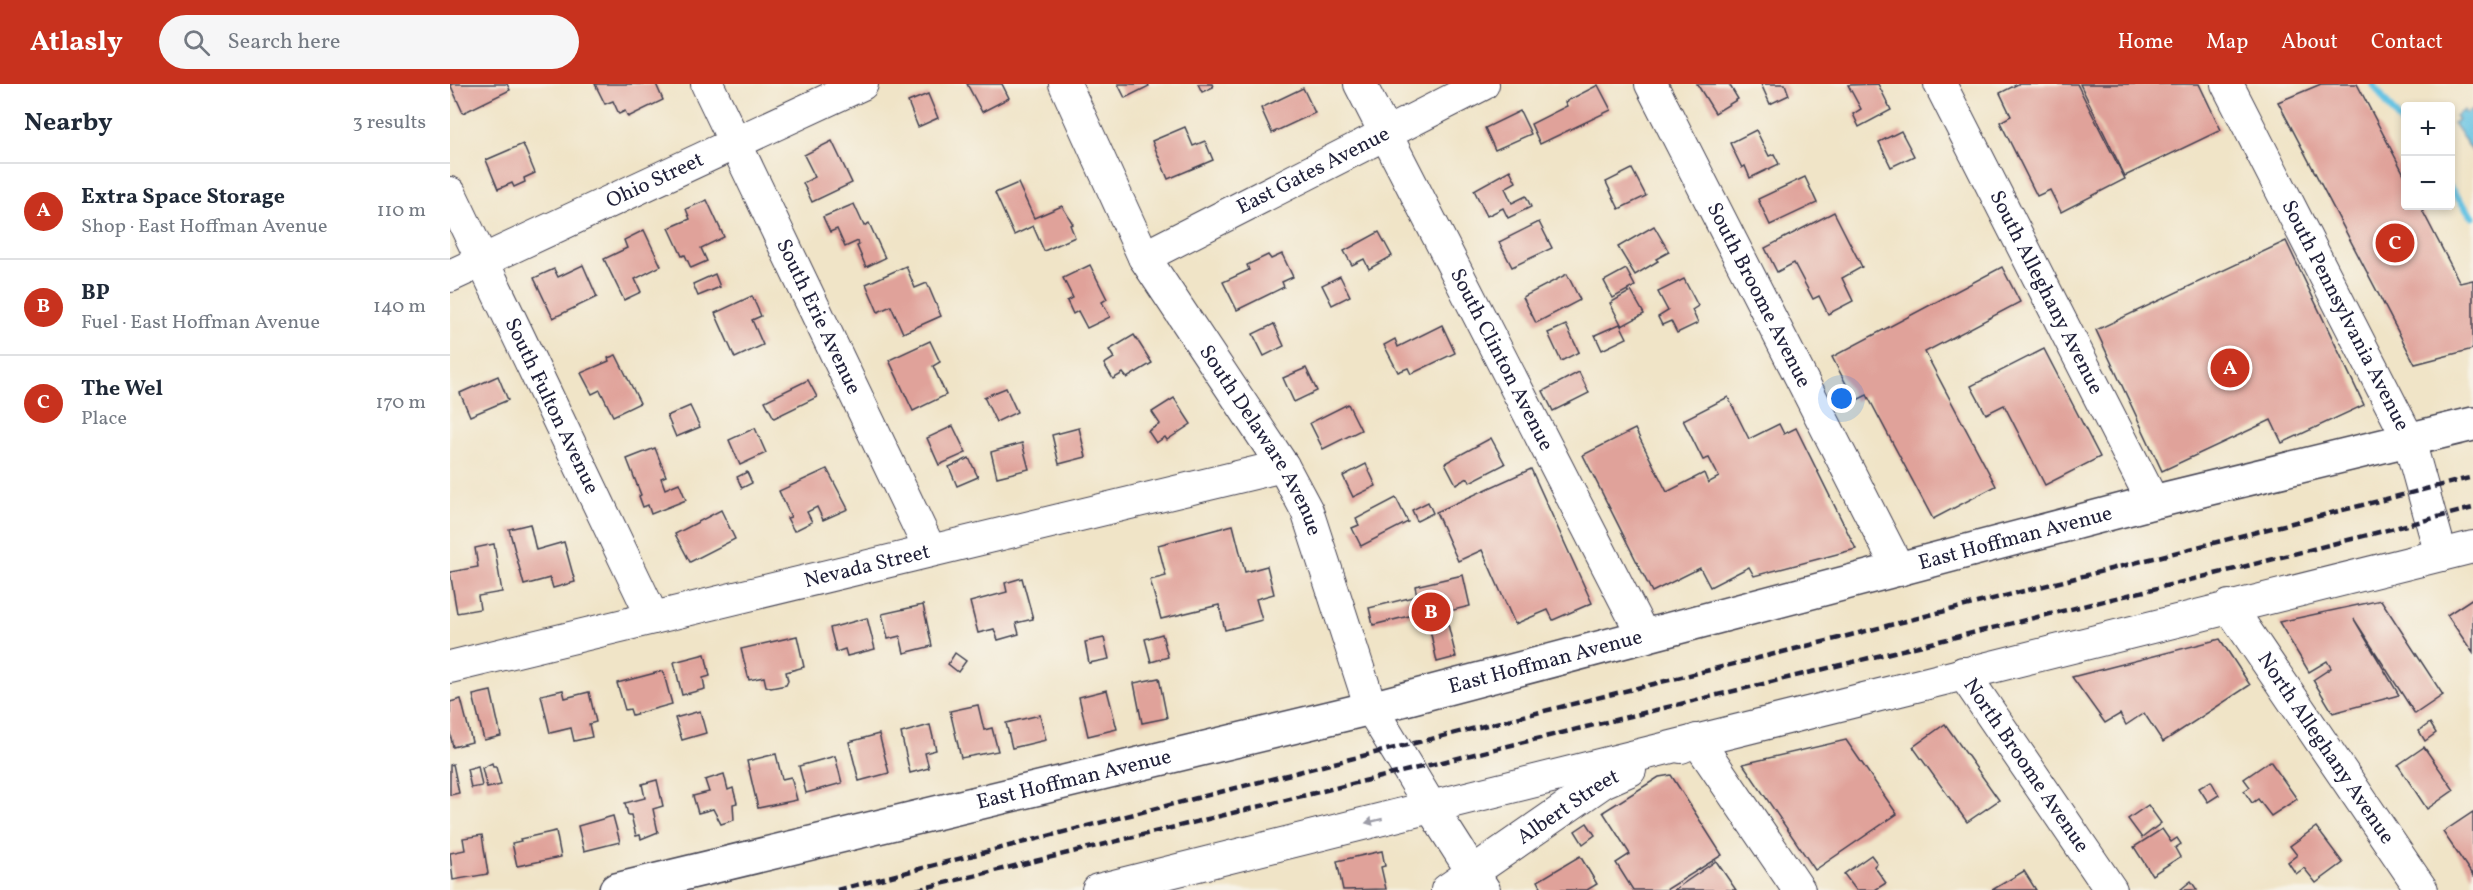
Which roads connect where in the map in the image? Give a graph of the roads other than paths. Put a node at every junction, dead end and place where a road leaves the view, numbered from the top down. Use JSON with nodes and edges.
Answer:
{"nodes":[{"id":1,"x":707,"y":84,"type":"edge"},
{"id":2,"x":862,"y":84,"type":"edge"},
{"id":3,"x":1065,"y":84,"type":"edge"},
{"id":4,"x":1360,"y":84,"type":"edge"},
{"id":5,"x":1483,"y":84,"type":"edge"},
{"id":6,"x":1651,"y":84,"type":"edge"},
{"id":7,"x":1940,"y":84,"type":"edge"},
{"id":8,"x":2227,"y":84,"type":"edge"},
{"id":9,"x":1386,"y":133,"type":"junction"},
{"id":10,"x":735,"y":144,"type":"junction"},
{"id":11,"x":450,"y":193,"type":"edge"},
{"id":12,"x":1144,"y":257,"type":"junction"},
{"id":13,"x":482,"y":261,"type":"junction"},
{"id":14,"x":450,"y":276,"type":"edge"},
{"id":15,"x":2473,"y":424,"type":"edge"},
{"id":16,"x":2409,"y":440,"type":"junction"},
{"id":17,"x":1283,"y":466,"type":"junction"},
{"id":18,"x":2153,"y":502,"type":"junction"},
{"id":19,"x":2473,"y":547,"type":"edge"},
{"id":20,"x":930,"y":550,"type":"junction"},
{"id":21,"x":2441,"y":555,"type":"junction"},
{"id":22,"x":1899,"y":570,"type":"junction"},
{"id":23,"x":2229,"y":606,"type":"junction"},
{"id":24,"x":653,"y":618,"type":"junction"},
{"id":25,"x":1644,"y":637,"type":"junction"},
{"id":26,"x":450,"y":667,"type":"edge"},
{"id":27,"x":1963,"y":673,"type":"junction"},
{"id":28,"x":1371,"y":708,"type":"junction"},
{"id":29,"x":1697,"y":740,"type":"junction"},
{"id":30,"x":1431,"y":807,"type":"junction"},
{"id":31,"x":1478,"y":881,"type":"edge"},
{"id":32,"x":1166,"y":882,"type":"edge"},
{"id":33,"x":616,"y":890,"type":"edge"},
{"id":34,"x":1098,"y":890,"type":"edge"},
{"id":35,"x":1447,"y":890,"type":"edge"},
{"id":36,"x":1799,"y":890,"type":"edge"},
{"id":37,"x":2111,"y":890,"type":"edge"},
{"id":38,"x":2422,"y":890,"type":"edge"}],
"edges":[{"from":1,"to":10,"type":"street","name":"South Erie Avenue"},
{"from":2,"to":10,"type":"street","name":"Ohio Street"},
{"from":3,"to":12,"type":"street","name":"South Delaware Avenue"},
{"from":4,"to":9,"type":"street","name":"South Clinton Avenue"},
{"from":5,"to":9,"type":"street","name":"East Gates Avenue"},
{"from":6,"to":22,"type":"street","name":"South Broome Avenue"},
{"from":7,"to":18,"type":"street","name":"South Alleghany Avenue"},
{"from":8,"to":16,"type":"street","name":"South Pennsylvania Avenue"},
{"from":9,"to":12,"type":"street","name":"East Gates Avenue"},
{"from":9,"to":25,"type":"street","name":"South Clinton Avenue"},
{"from":10,"to":13,"type":"street","name":"Ohio Street"},
{"from":10,"to":20,"type":"street","name":"South Erie Avenue"},
{"from":11,"to":13,"type":"street","name":"South Fulton Avenue"},
{"from":12,"to":17,"type":"street","name":"South Delaware Avenue"},
{"from":13,"to":14,"type":"street","name":"Ohio Street"},
{"from":13,"to":24,"type":"street","name":"South Fulton Avenue"},
{"from":15,"to":16,"type":"main road","name":"East Hoffman Avenue"},
{"from":16,"to":18,"type":"main road","name":"East Hoffman Avenue"},
{"from":16,"to":21,"type":"street","name":"South Pennsylvania Avenue"},
{"from":17,"to":20,"type":"street","name":"Nevada Street"},
{"from":17,"to":28,"type":"street","name":"South Delaware Avenue"},
{"from":18,"to":22,"type":"main road","name":"East Hoffman Avenue"},
{"from":19,"to":21,"type":"street"},
{"from":20,"to":24,"type":"street","name":"Nevada Street"},
{"from":21,"to":23,"type":"street"},
{"from":22,"to":25,"type":"main road","name":"East Hoffman Avenue"},
{"from":23,"to":27,"type":"street"},
{"from":23,"to":38,"type":"street","name":"North Alleghany Avenue"},
{"from":24,"to":26,"type":"street","name":"Nevada Street"},
{"from":25,"to":28,"type":"main road","name":"East Hoffman Avenue"},
{"from":27,"to":29,"type":"street"},
{"from":27,"to":37,"type":"street","name":"North Broome Avenue"},
{"from":28,"to":30,"type":"street","name":"South Delaware Avenue"},
{"from":28,"to":33,"type":"main road","name":"East Hoffman Avenue"},
{"from":29,"to":30,"type":"street"},
{"from":29,"to":31,"type":"street","name":"Albert Street"},
{"from":29,"to":36,"type":"street"},
{"from":30,"to":31,"type":"street","name":"South Delaware Avenue"},
{"from":30,"to":32,"type":"street","one_way":true},
{"from":31,"to":35,"type":"street","name":"Albert Street"},
{"from":32,"to":34,"type":"street"}]}
